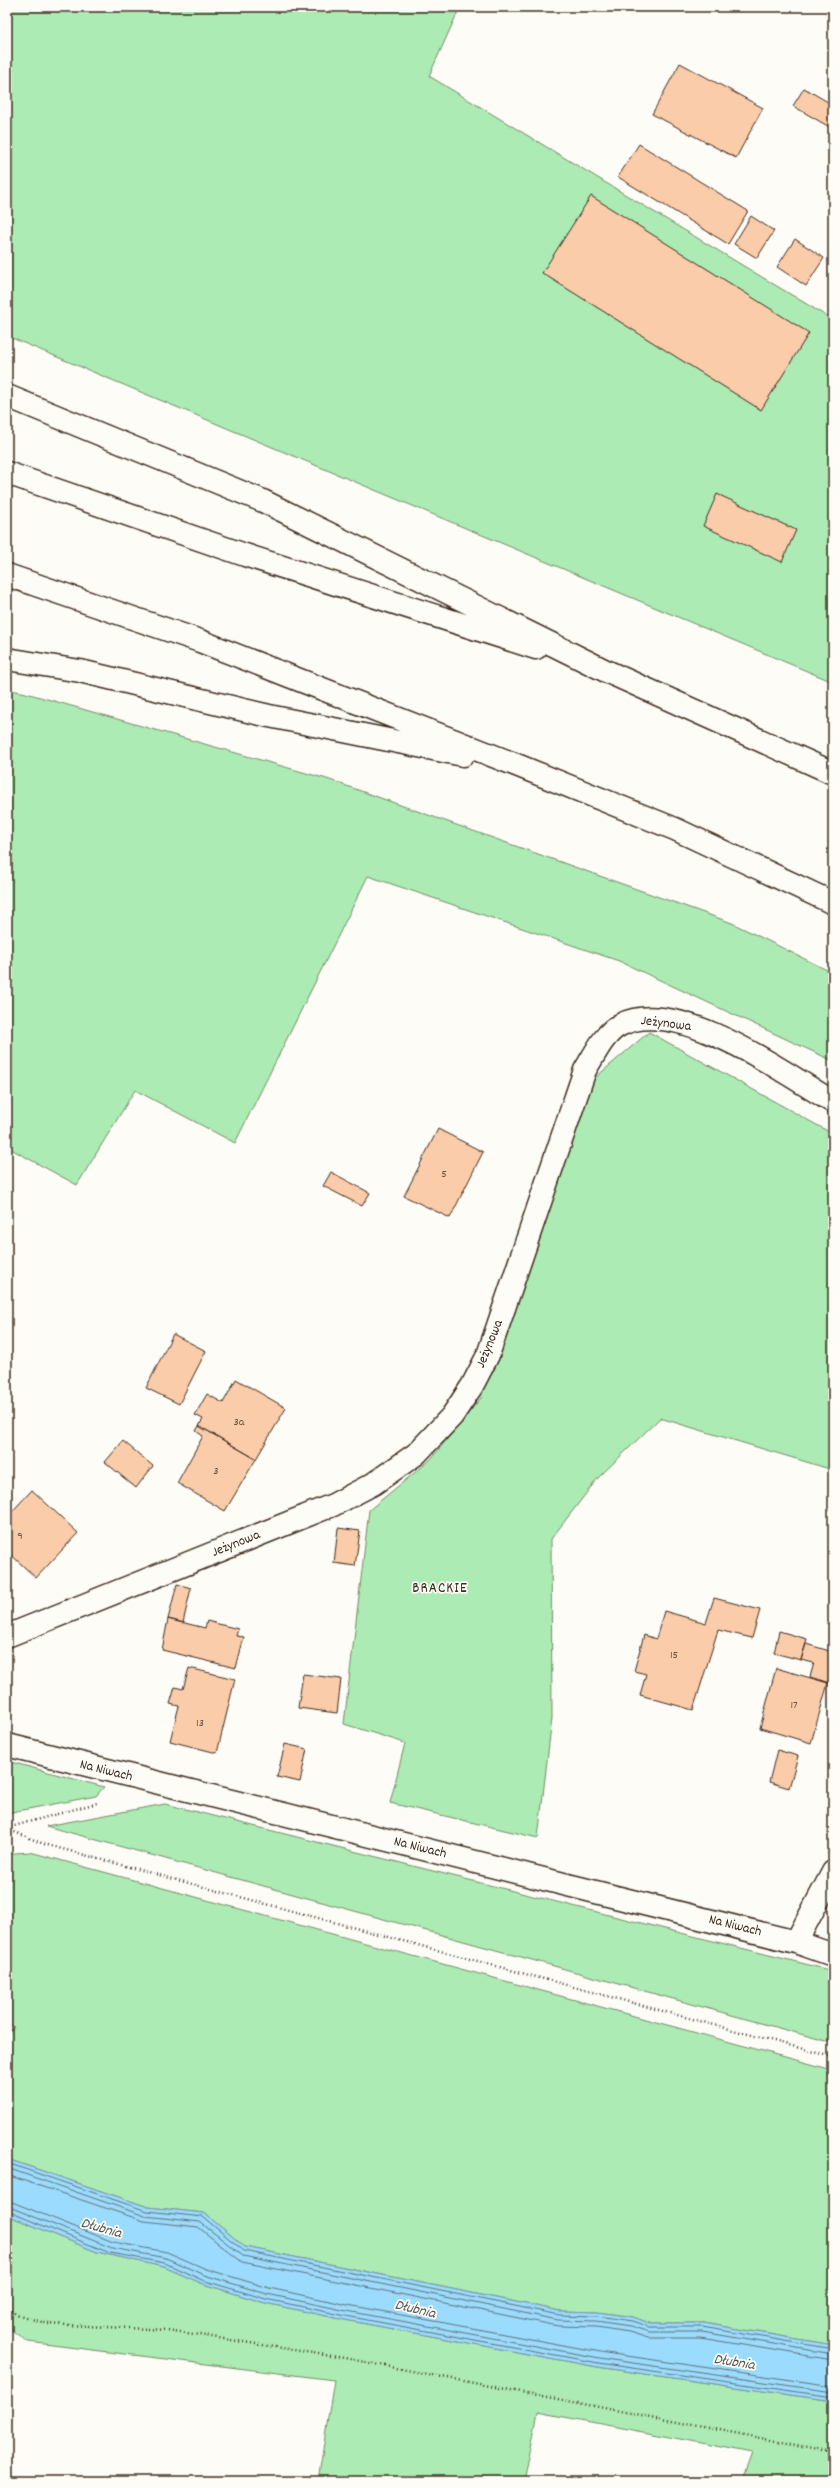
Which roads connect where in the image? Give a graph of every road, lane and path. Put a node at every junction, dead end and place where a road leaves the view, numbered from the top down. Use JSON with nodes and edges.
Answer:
{"nodes":[{"id":1,"x":7,"y":396,"type":"edge"},
{"id":2,"x":7,"y":472,"type":"edge"},
{"id":3,"x":7,"y":575,"type":"edge"},
{"id":4,"x":7,"y":659,"type":"edge"},
{"id":5,"x":606,"y":671,"type":"junction"},
{"id":6,"x":519,"y":766,"type":"junction"},
{"id":7,"x":833,"y":773,"type":"edge"},
{"id":8,"x":833,"y":903,"type":"edge"},
{"id":9,"x":833,"y":1102,"type":"edge"},
{"id":10,"x":7,"y":1636,"type":"edge"},
{"id":11,"x":7,"y":1745,"type":"edge"},
{"id":12,"x":99,"y":1803,"type":"dead end"},
{"id":13,"x":7,"y":1829,"type":"edge"},
{"id":14,"x":833,"y":1872,"type":"edge"},
{"id":15,"x":796,"y":1942,"type":"junction"},
{"id":16,"x":833,"y":1955,"type":"edge"},
{"id":17,"x":833,"y":2057,"type":"edge"},
{"id":18,"x":7,"y":2309,"type":"edge"},
{"id":19,"x":833,"y":2452,"type":"edge"}],
"edges":[{"from":1,"to":5,"type":"main road"},
{"from":2,"to":5,"type":"main road"},
{"from":3,"to":6,"type":"main road"},
{"from":4,"to":6,"type":"main road"},
{"from":5,"to":7,"type":"main road"},
{"from":6,"to":8,"type":"main road"},
{"from":9,"to":10,"type":"main road","name":"Jeżynowa"},
{"from":11,"to":15,"type":"main road","name":"Na Niwach"},
{"from":12,"to":13,"type":"path"},
{"from":13,"to":17,"type":"path"},
{"from":14,"to":15,"type":"main road"},
{"from":15,"to":16,"type":"main road","name":"Na Niwach"},
{"from":18,"to":19,"type":"path"}]}
